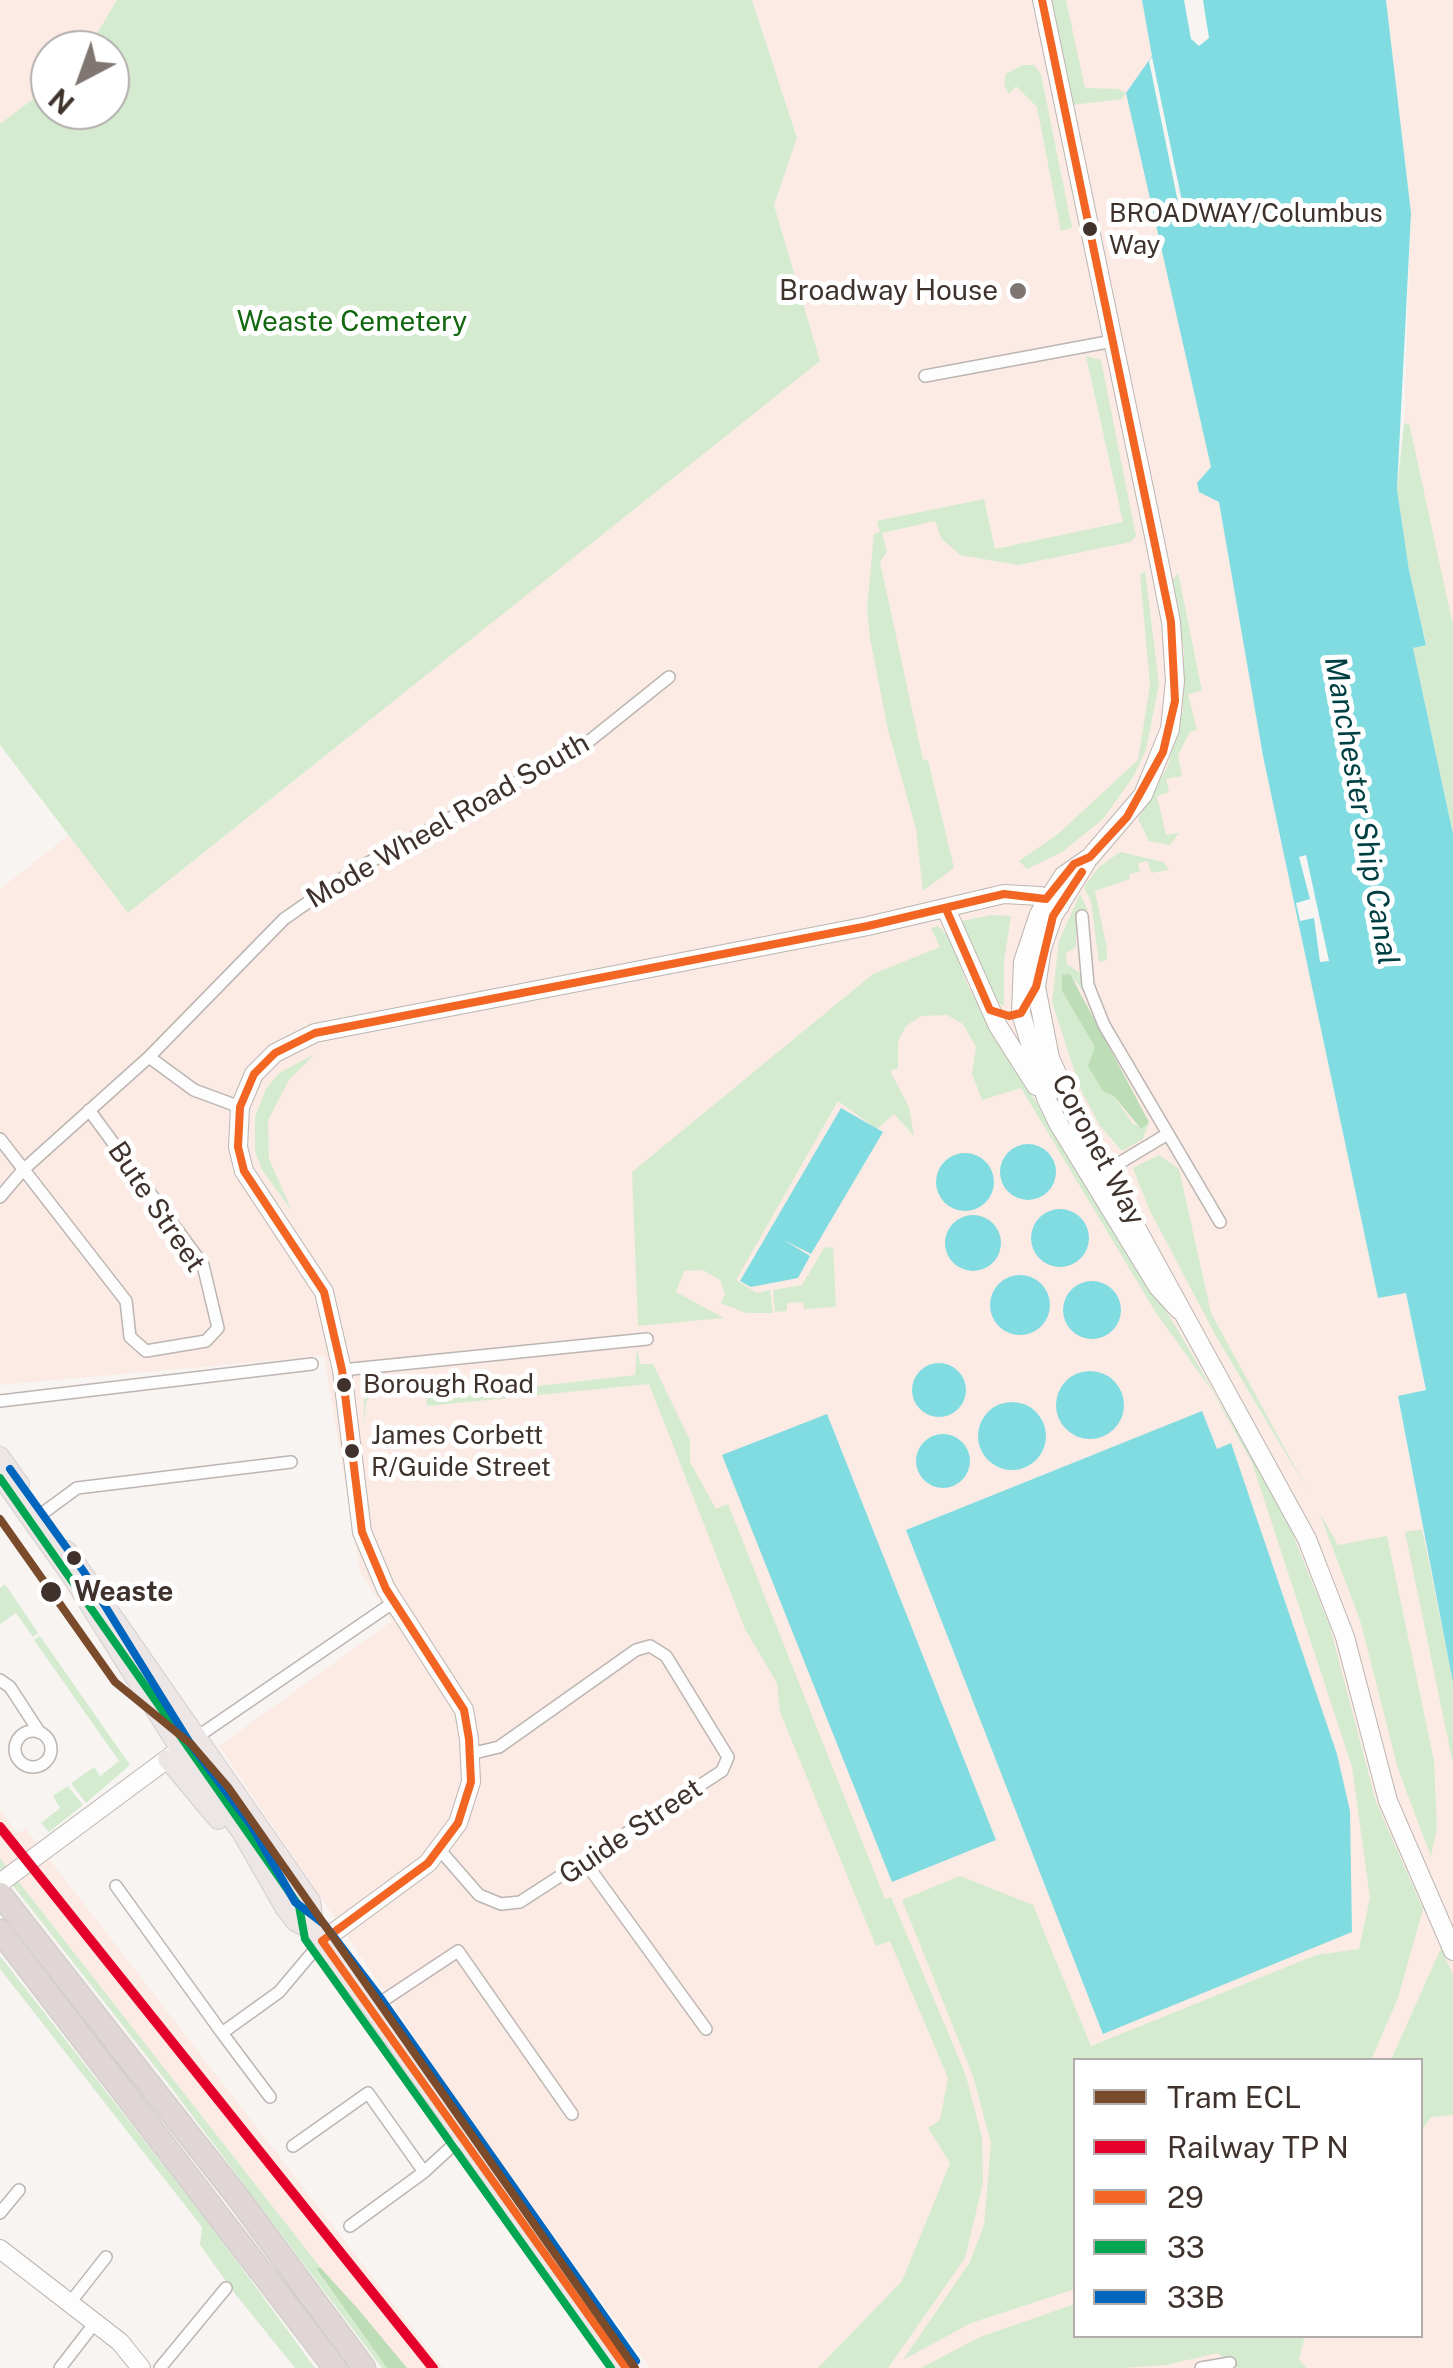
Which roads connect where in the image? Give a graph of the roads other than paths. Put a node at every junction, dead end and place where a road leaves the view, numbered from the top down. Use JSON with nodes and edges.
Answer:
{"nodes":[{"id":1,"x":1042,"y":0,"type":"edge"},
{"id":2,"x":1113,"y":341,"type":"junction"},
{"id":3,"x":925,"y":376,"type":"dead end"},
{"id":4,"x":669,"y":678,"type":"dead end"},
{"id":5,"x":1053,"y":902,"type":"junction"},
{"id":6,"x":946,"y":909,"type":"junction"},
{"id":7,"x":1082,"y":916,"type":"dead end"},
{"id":8,"x":1036,"y":987,"type":"junction"},
{"id":9,"x":990,"y":1010,"type":"junction"},
{"id":10,"x":1021,"y":1013,"type":"junction"},
{"id":11,"x":149,"y":1056,"type":"junction"},
{"id":12,"x":1046,"y":1098,"type":"junction"},
{"id":13,"x":240,"y":1107,"type":"junction"},
{"id":14,"x":88,"y":1110,"type":"junction"},
{"id":15,"x":1166,"y":1136,"type":"junction"},
{"id":16,"x":0,"y":1139,"type":"edge"},
{"id":17,"x":23,"y":1170,"type":"junction"},
{"id":18,"x":1100,"y":1175,"type":"junction"},
{"id":19,"x":0,"y":1197,"type":"edge"},
{"id":20,"x":1220,"y":1222,"type":"dead end"},
{"id":21,"x":647,"y":1339,"type":"dead end"},
{"id":22,"x":312,"y":1364,"type":"dead end"},
{"id":23,"x":342,"y":1370,"type":"junction"},
{"id":24,"x":0,"y":1400,"type":"edge"},
{"id":25,"x":0,"y":1456,"type":"edge"},
{"id":26,"x":291,"y":1462,"type":"dead end"},
{"id":27,"x":0,"y":1476,"type":"edge"},
{"id":28,"x":37,"y":1517,"type":"junction"},
{"id":29,"x":394,"y":1602,"type":"junction"},
{"id":30,"x":0,"y":1680,"type":"edge"},
{"id":31,"x":40,"y":1733,"type":"dead end"},
{"id":32,"x":198,"y":1737,"type":"junction"},
{"id":33,"x":173,"y":1754,"type":"junction"},
{"id":34,"x":470,"y":1754,"type":"junction"},
{"id":35,"x":439,"y":1849,"type":"junction"},
{"id":36,"x":585,"y":1862,"type":"junction"},
{"id":37,"x":0,"y":1883,"type":"edge"},
{"id":38,"x":116,"y":1886,"type":"dead end"},
{"id":39,"x":0,"y":1894,"type":"edge"},
{"id":40,"x":0,"y":1932,"type":"edge"},
{"id":41,"x":319,"y":1937,"type":"junction"},
{"id":42,"x":1453,"y":1951,"type":"edge"},
{"id":43,"x":372,"y":2008,"type":"junction"},
{"id":44,"x":706,"y":2028,"type":"dead end"},
{"id":45,"x":222,"y":2032,"type":"junction"},
{"id":46,"x":270,"y":2097,"type":"dead end"},
{"id":47,"x":572,"y":2114,"type":"dead end"},
{"id":48,"x":463,"y":2136,"type":"junction"},
{"id":49,"x":293,"y":2146,"type":"dead end"},
{"id":50,"x":424,"y":2172,"type":"junction"},
{"id":51,"x":20,"y":2190,"type":"dead end"},
{"id":52,"x":0,"y":2214,"type":"edge"},
{"id":53,"x":350,"y":2226,"type":"dead end"},
{"id":54,"x":2,"y":2256,"type":"edge"},
{"id":55,"x":106,"y":2258,"type":"dead end"},
{"id":56,"x":226,"y":2288,"type":"dead end"},
{"id":57,"x":69,"y":2304,"type":"junction"},
{"id":58,"x":94,"y":2324,"type":"junction"},
{"id":59,"x":1230,"y":2363,"type":"dead end"},
{"id":60,"x":60,"y":2368,"type":"edge"},
{"id":61,"x":142,"y":2368,"type":"edge"},
{"id":62,"x":160,"y":2368,"type":"edge"},
{"id":63,"x":334,"y":2368,"type":"edge"},
{"id":64,"x":364,"y":2368,"type":"edge"},
{"id":65,"x":626,"y":2368,"type":"edge"},
{"id":66,"x":1201,"y":2368,"type":"edge"}],
"edges":[{"from":1,"to":2,"type":"street","name":"Coronet Way"},
{"from":2,"to":3,"type":"street"},
{"from":2,"to":5,"type":"street","name":"Coronet Way"},
{"from":4,"to":11,"type":"street","name":"Mode Wheel Road South"},
{"from":5,"to":6,"type":"street"},
{"from":5,"to":8,"type":"street","name":"Coronet Way"},
{"from":5,"to":10,"type":"street","name":"Coronet Way"},
{"from":6,"to":9,"type":"street"},
{"from":6,"to":13,"type":"street"},
{"from":7,"to":15,"type":"street"},
{"from":8,"to":10,"type":"street"},
{"from":8,"to":18,"type":"street","name":"Coronet Way"},
{"from":9,"to":10,"type":"street"},
{"from":9,"to":12,"type":"street"},
{"from":10,"to":12,"type":"street","name":"Coronet Way"},
{"from":11,"to":13,"type":"street"},
{"from":11,"to":14,"type":"street","name":"Mode Wheel Road South"},
{"from":12,"to":18,"type":"street","name":"Coronet Way"},
{"from":13,"to":23,"type":"street"},
{"from":14,"to":17,"type":"street","name":"Mode Wheel Road South"},
{"from":14,"to":17,"type":"street","name":"Bute Street"},
{"from":15,"to":18,"type":"street"},
{"from":15,"to":20,"type":"street"},
{"from":16,"to":17,"type":"street","name":"Bute Street"},
{"from":17,"to":19,"type":"street","name":"Mode Wheel Road South"},
{"from":18,"to":42,"type":"street","name":"Coronet Way"},
{"from":21,"to":23,"type":"street"},
{"from":22,"to":24,"type":"street"},
{"from":23,"to":29,"type":"street"},
{"from":25,"to":28,"type":"main road"},
{"from":26,"to":28,"type":"street"},
{"from":27,"to":28,"type":"main road"},
{"from":28,"to":32,"type":"main road"},
{"from":28,"to":33,"type":"main road"},
{"from":29,"to":32,"type":"street"},
{"from":29,"to":34,"type":"street"},
{"from":30,"to":31,"type":"street"},
{"from":32,"to":33,"type":"street"},
{"from":32,"to":41,"type":"main road"},
{"from":33,"to":37,"type":"street"},
{"from":33,"to":41,"type":"main road"},
{"from":34,"to":35,"type":"street"},
{"from":34,"to":36,"type":"street","name":"Guide Street"},
{"from":35,"to":36,"type":"street","name":"Guide Street"},
{"from":35,"to":41,"type":"street"},
{"from":36,"to":44,"type":"street"},
{"from":38,"to":45,"type":"street"},
{"from":39,"to":64,"type":"highway"},
{"from":40,"to":63,"type":"highway"},
{"from":41,"to":43,"type":"main road"},
{"from":41,"to":45,"type":"street"},
{"from":43,"to":47,"type":"street"},
{"from":43,"to":48,"type":"main road"},
{"from":45,"to":46,"type":"street"},
{"from":48,"to":50,"type":"street"},
{"from":48,"to":65,"type":"main road"},
{"from":49,"to":50,"type":"street"},
{"from":50,"to":53,"type":"street"},
{"from":51,"to":52,"type":"street"},
{"from":54,"to":57,"type":"street"},
{"from":55,"to":57,"type":"street"},
{"from":56,"to":62,"type":"street"},
{"from":57,"to":58,"type":"street"},
{"from":58,"to":60,"type":"street"},
{"from":58,"to":61,"type":"street"},
{"from":59,"to":66,"type":"street"}]}
